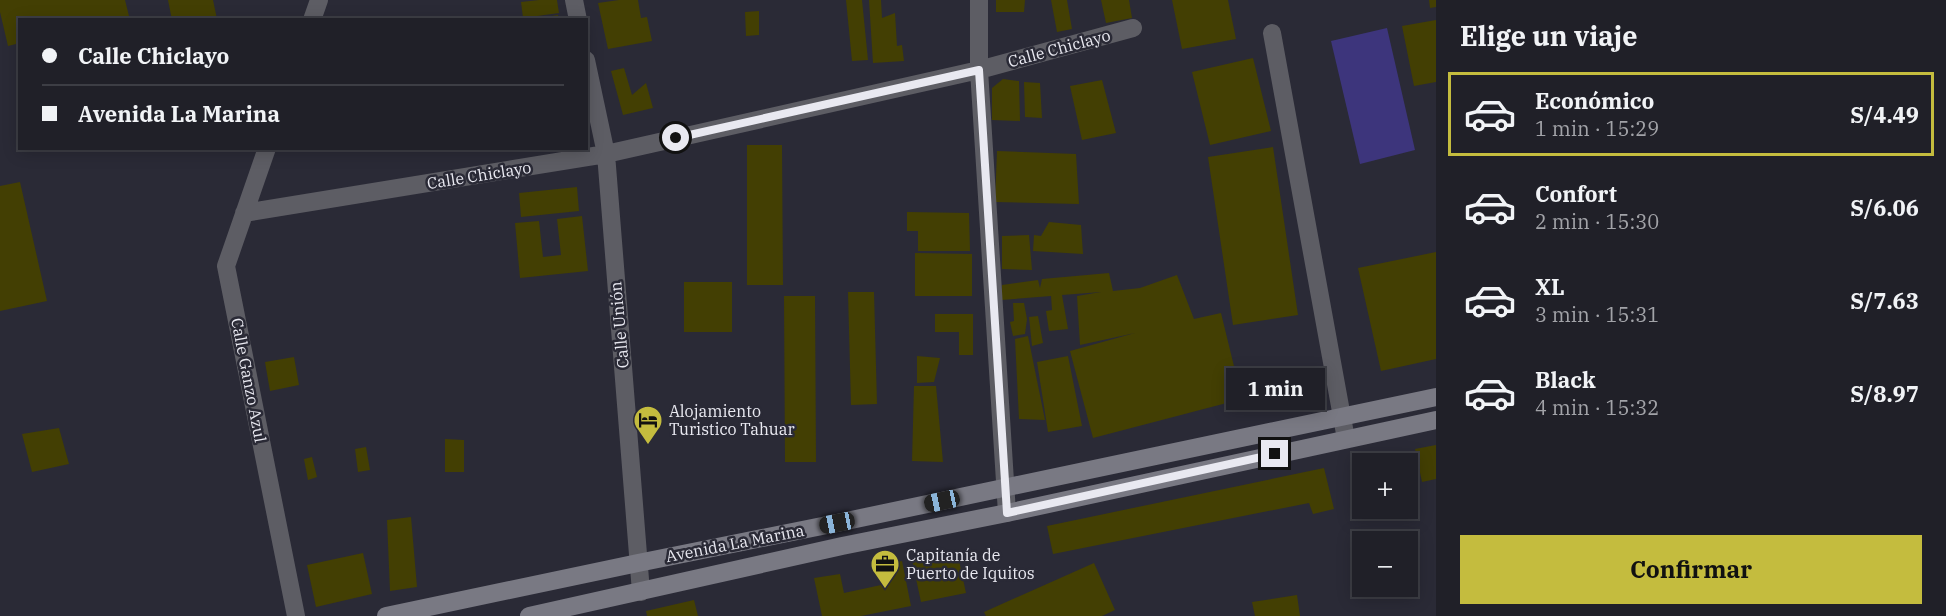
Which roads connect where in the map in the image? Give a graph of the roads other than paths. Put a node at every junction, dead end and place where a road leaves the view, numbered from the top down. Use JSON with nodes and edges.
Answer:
{"nodes":[{"id":1,"x":319,"y":0,"type":"edge"},
{"id":2,"x":574,"y":0,"type":"edge"},
{"id":3,"x":979,"y":0,"type":"edge"},
{"id":4,"x":313,"y":18,"type":"edge"},
{"id":5,"x":578,"y":18,"type":"edge"},
{"id":6,"x":1133,"y":27,"type":"dead end"},
{"id":7,"x":1272,"y":33,"type":"dead end"},
{"id":8,"x":588,"y":69,"type":"edge"},
{"id":9,"x":979,"y":70,"type":"junction"},
{"id":10,"x":266,"y":150,"type":"edge"},
{"id":11,"x":606,"y":154,"type":"junction"},
{"id":12,"x":244,"y":213,"type":"junction"},
{"id":13,"x":1436,"y":397,"type":"edge"},
{"id":14,"x":1342,"y":417,"type":"junction"},
{"id":15,"x":1436,"y":420,"type":"edge"},
{"id":16,"x":1346,"y":439,"type":"junction"},
{"id":17,"x":1005,"y":487,"type":"junction"},
{"id":18,"x":1007,"y":513,"type":"junction"},
{"id":19,"x":837,"y":523,"type":"junction"},
{"id":20,"x":842,"y":546,"type":"junction"},
{"id":21,"x":638,"y":562,"type":"junction"},
{"id":22,"x":641,"y":592,"type":"junction"},
{"id":23,"x":296,"y":616,"type":"edge"},
{"id":24,"x":386,"y":616,"type":"edge"},
{"id":25,"x":529,"y":616,"type":"edge"}],
"edges":[{"from":1,"to":4,"type":"street"},
{"from":2,"to":5,"type":"street"},
{"from":3,"to":9,"type":"street"},
{"from":6,"to":9,"type":"street","name":"Calle Chiclayo"},
{"from":7,"to":14,"type":"street"},
{"from":8,"to":11,"type":"street","name":"Calle Unión"},
{"from":9,"to":11,"type":"street","name":"Calle Chiclayo"},
{"from":9,"to":17,"type":"street"},
{"from":10,"to":12,"type":"street","name":"Calle Ganzo Azul"},
{"from":11,"to":12,"type":"street","name":"Calle Chiclayo"},
{"from":11,"to":21,"type":"street","name":"Calle Unión"},
{"from":12,"to":23,"type":"street","name":"Calle Ganzo Azul"},
{"from":13,"to":14,"type":"main road","name":"Avenida La Marina"},
{"from":14,"to":16,"type":"street"},
{"from":14,"to":17,"type":"main road","name":"Avenida La Marina"},
{"from":15,"to":16,"type":"main road","name":"Avenida La Marina"},
{"from":16,"to":18,"type":"main road","name":"Avenida La Marina"},
{"from":17,"to":18,"type":"street"},
{"from":17,"to":19,"type":"main road","name":"Avenida La Marina"},
{"from":18,"to":20,"type":"main road","name":"Avenida La Marina"},
{"from":19,"to":20,"type":"main road"},
{"from":19,"to":21,"type":"main road","name":"Avenida La Marina"},
{"from":20,"to":22,"type":"main road","name":"Avenida La Marina"},
{"from":21,"to":22,"type":"street","name":"Calle Unión"},
{"from":21,"to":24,"type":"main road","name":"Avenida La Marina"},
{"from":22,"to":25,"type":"main road","name":"Avenida La Marina"}]}
